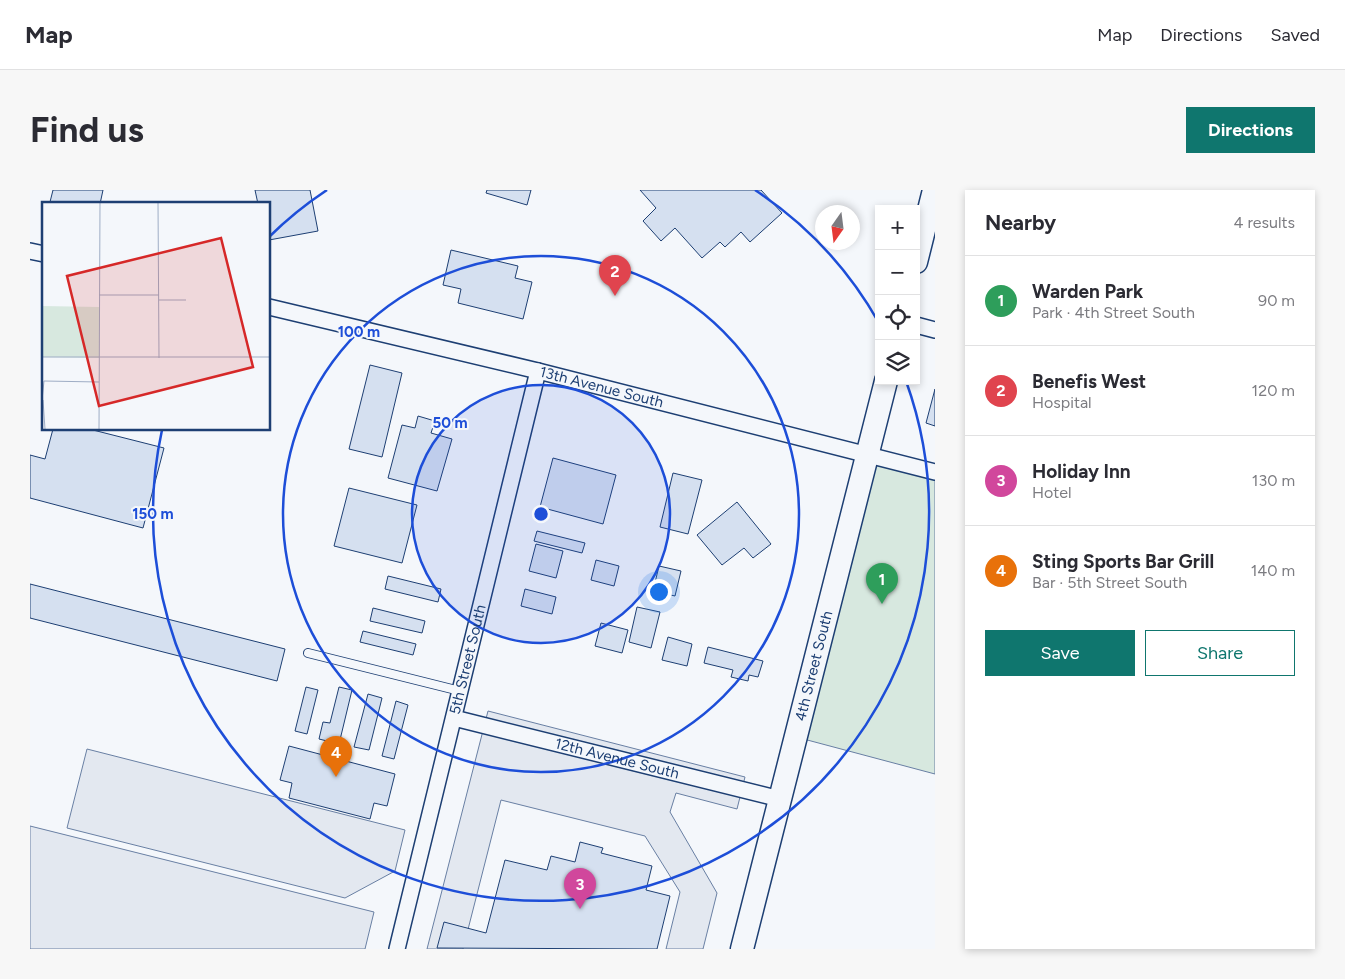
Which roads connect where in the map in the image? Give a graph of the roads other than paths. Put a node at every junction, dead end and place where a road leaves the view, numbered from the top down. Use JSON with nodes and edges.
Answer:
{"nodes":[{"id":1,"x":934,"y":190,"type":"edge"},
{"id":2,"x":919,"y":250,"type":"edge"},
{"id":3,"x":270,"y":307,"type":"edge"},
{"id":4,"x":920,"y":326,"type":"edge"},
{"id":5,"x":935,"y":330,"type":"edge"},
{"id":6,"x":538,"y":371,"type":"junction"},
{"id":7,"x":885,"y":385,"type":"edge"},
{"id":8,"x":868,"y":454,"type":"junction"},
{"id":9,"x":935,"y":472,"type":"edge"},
{"id":10,"x":308,"y":653,"type":"dead end"},
{"id":11,"x":460,"y":691,"type":"junction"},
{"id":12,"x":454,"y":718,"type":"junction"},
{"id":13,"x":780,"y":800,"type":"junction"},
{"id":14,"x":398,"y":949,"type":"edge"},
{"id":15,"x":742,"y":949,"type":"edge"}],
"edges":[{"from":1,"to":2,"type":"street"},
{"from":3,"to":6,"type":"street","name":"13th Avenue South"},
{"from":4,"to":5,"type":"street"},
{"from":6,"to":8,"type":"street","name":"13th Avenue South"},
{"from":6,"to":11,"type":"street","name":"5th Street South"},
{"from":7,"to":8,"type":"street","name":"4th Street South"},
{"from":8,"to":9,"type":"street","name":"13th Avenue South"},
{"from":8,"to":13,"type":"street","name":"4th Street South"},
{"from":10,"to":11,"type":"lane"},
{"from":11,"to":12,"type":"street","name":"5th Street South"},
{"from":12,"to":13,"type":"street","name":"12th Avenue South"},
{"from":12,"to":14,"type":"street","name":"5th Street South"},
{"from":13,"to":15,"type":"street","name":"4th Street South"}]}
